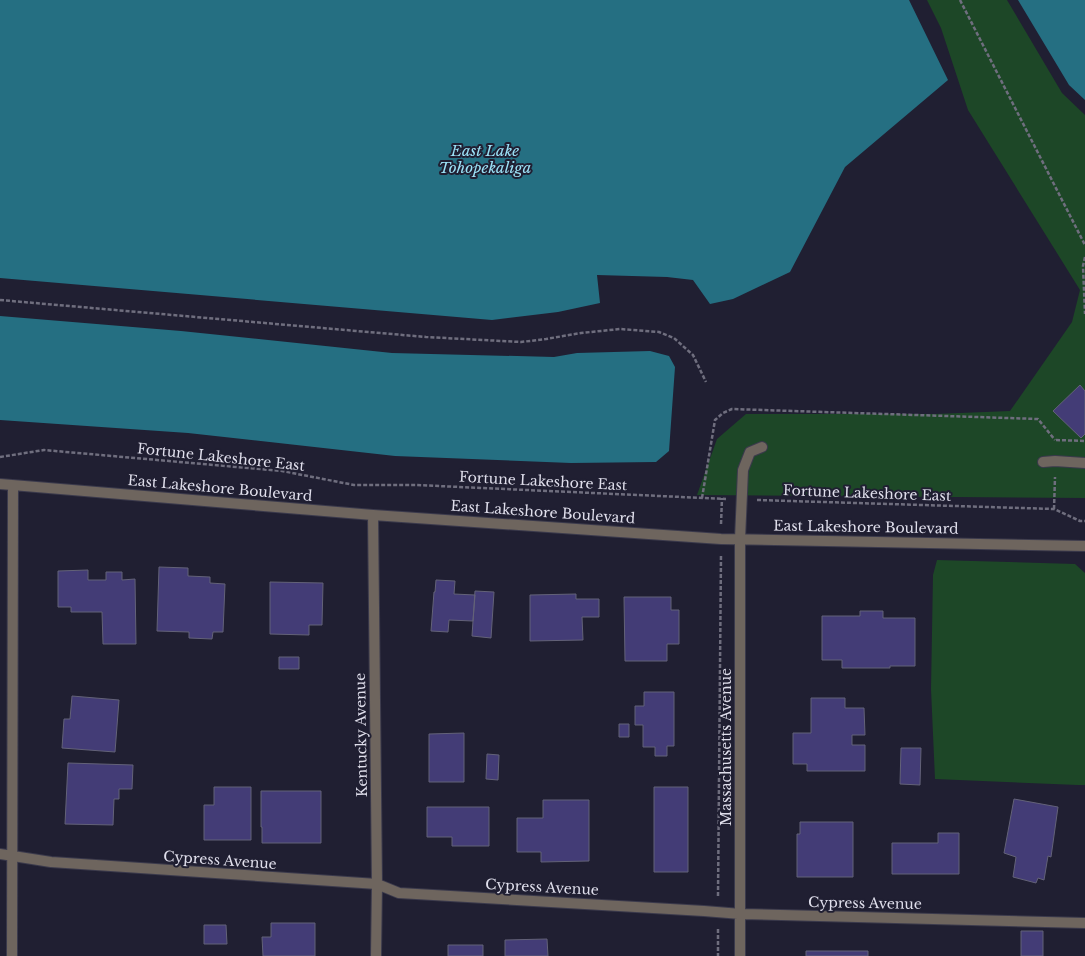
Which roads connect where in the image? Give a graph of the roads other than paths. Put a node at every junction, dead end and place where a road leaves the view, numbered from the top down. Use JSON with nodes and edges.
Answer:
{"nodes":[{"id":1,"x":762,"y":447,"type":"dead end"},
{"id":2,"x":1043,"y":462,"type":"dead end"},
{"id":3,"x":1085,"y":463,"type":"edge"},
{"id":4,"x":0,"y":484,"type":"edge"},
{"id":5,"x":13,"y":486,"type":"junction"},
{"id":6,"x":373,"y":515,"type":"junction"},
{"id":7,"x":740,"y":539,"type":"junction"},
{"id":8,"x":1085,"y":546,"type":"edge"},
{"id":9,"x":0,"y":854,"type":"edge"},
{"id":10,"x":12,"y":856,"type":"junction"},
{"id":11,"x":377,"y":884,"type":"junction"},
{"id":12,"x":740,"y":914,"type":"junction"},
{"id":13,"x":1085,"y":923,"type":"edge"},
{"id":14,"x":12,"y":956,"type":"edge"},
{"id":15,"x":376,"y":956,"type":"edge"},
{"id":16,"x":740,"y":956,"type":"edge"}],
"edges":[{"from":1,"to":7,"type":"street","name":"Massachusetts Avenue"},
{"from":2,"to":3,"type":"street"},
{"from":4,"to":5,"type":"street","name":"East Lakeshore Boulevard"},
{"from":5,"to":6,"type":"street","name":"East Lakeshore Boulevard"},
{"from":5,"to":10,"type":"street"},
{"from":6,"to":7,"type":"street","name":"East Lakeshore Boulevard"},
{"from":6,"to":11,"type":"street","name":"Kentucky Avenue"},
{"from":7,"to":8,"type":"street","name":"East Lakeshore Boulevard"},
{"from":7,"to":12,"type":"street","name":"Massachusetts Avenue"},
{"from":9,"to":10,"type":"street","name":"Cypress Avenue"},
{"from":10,"to":11,"type":"street","name":"Cypress Avenue"},
{"from":10,"to":14,"type":"street"},
{"from":11,"to":12,"type":"street","name":"Cypress Avenue"},
{"from":11,"to":15,"type":"street","name":"Kentucky Avenue"},
{"from":12,"to":13,"type":"street","name":"Cypress Avenue"},
{"from":12,"to":16,"type":"street","name":"Massachusetts Avenue"}]}
